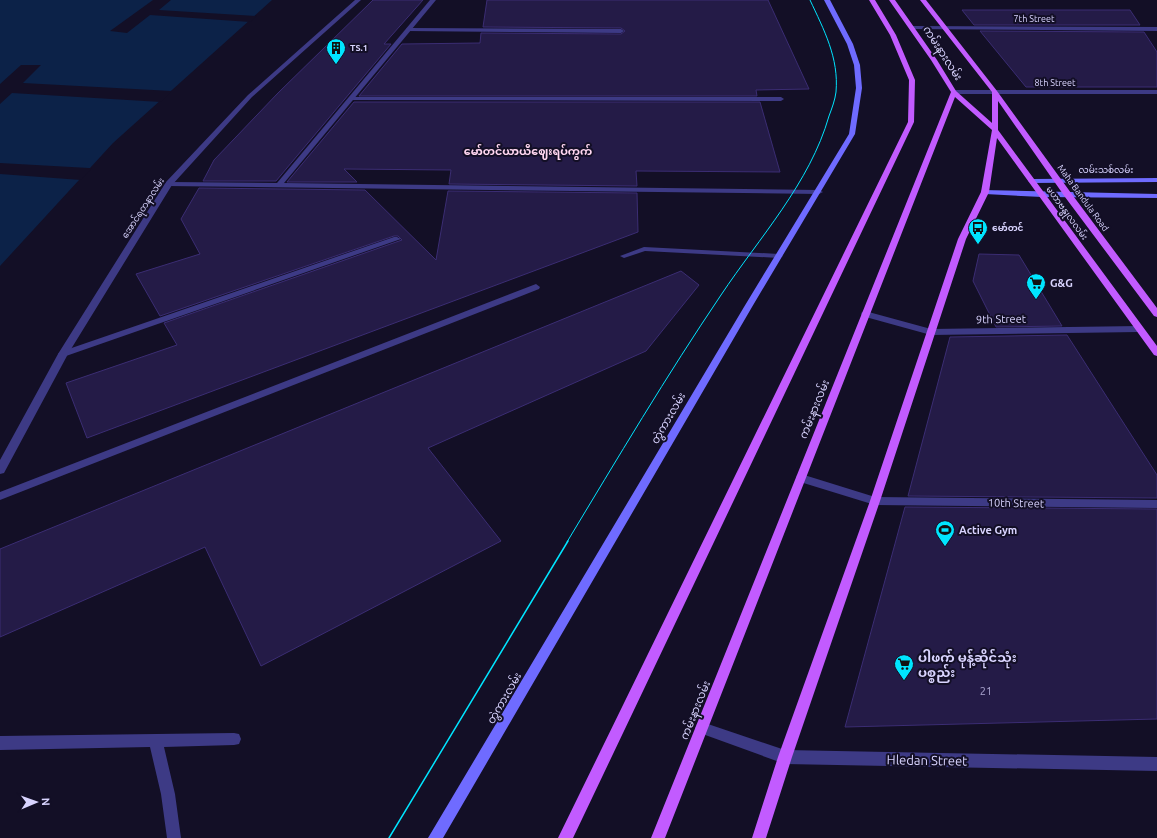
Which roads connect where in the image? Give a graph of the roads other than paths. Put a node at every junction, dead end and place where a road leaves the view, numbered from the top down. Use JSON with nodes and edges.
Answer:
{"nodes":[{"id":1,"x":358,"y":0,"type":"edge"},
{"id":2,"x":433,"y":0,"type":"edge"},
{"id":3,"x":827,"y":0,"type":"edge"},
{"id":4,"x":872,"y":0,"type":"edge"},
{"id":5,"x":892,"y":0,"type":"edge"},
{"id":6,"x":923,"y":0,"type":"edge"},
{"id":7,"x":912,"y":28,"type":"junction"},
{"id":8,"x":946,"y":28,"type":"junction"},
{"id":9,"x":1157,"y":29,"type":"edge"},
{"id":10,"x":408,"y":30,"type":"junction"},
{"id":11,"x":622,"y":30,"type":"dead end"},
{"id":12,"x":954,"y":92,"type":"junction"},
{"id":13,"x":995,"y":92,"type":"junction"},
{"id":14,"x":1157,"y":92,"type":"edge"},
{"id":15,"x":352,"y":98,"type":"junction"},
{"id":16,"x":781,"y":99,"type":"dead end"},
{"id":17,"x":995,"y":130,"type":"junction"},
{"id":18,"x":1032,"y":180,"type":"junction"},
{"id":19,"x":1058,"y":180,"type":"junction"},
{"id":20,"x":1157,"y":180,"type":"edge"},
{"id":21,"x":169,"y":184,"type":"junction"},
{"id":22,"x":279,"y":185,"type":"junction"},
{"id":23,"x":819,"y":192,"type":"junction"},
{"id":24,"x":985,"y":192,"type":"junction"},
{"id":25,"x":1042,"y":195,"type":"junction"},
{"id":26,"x":1068,"y":195,"type":"junction"},
{"id":27,"x":1157,"y":196,"type":"edge"},
{"id":28,"x":397,"y":239,"type":"dead end"},
{"id":29,"x":624,"y":256,"type":"dead end"},
{"id":30,"x":779,"y":256,"type":"junction"},
{"id":31,"x":536,"y":287,"type":"dead end"},
{"id":32,"x":866,"y":314,"type":"junction"},
{"id":33,"x":1157,"y":314,"type":"edge"},
{"id":34,"x":1139,"y":329,"type":"junction"},
{"id":35,"x":931,"y":332,"type":"junction"},
{"id":36,"x":1157,"y":353,"type":"edge"},
{"id":37,"x":63,"y":354,"type":"junction"},
{"id":38,"x":0,"y":470,"type":"edge"},
{"id":39,"x":801,"y":478,"type":"junction"},
{"id":40,"x":0,"y":496,"type":"edge"},
{"id":41,"x":875,"y":501,"type":"junction"},
{"id":42,"x":1157,"y":504,"type":"edge"},
{"id":43,"x":702,"y":728,"type":"junction"},
{"id":44,"x":234,"y":739,"type":"dead end"},
{"id":45,"x":156,"y":741,"type":"junction"},
{"id":46,"x":0,"y":743,"type":"edge"},
{"id":47,"x":785,"y":757,"type":"junction"},
{"id":48,"x":1157,"y":764,"type":"edge"},
{"id":49,"x":174,"y":838,"type":"edge"},
{"id":50,"x":436,"y":838,"type":"edge"},
{"id":51,"x":565,"y":838,"type":"edge"},
{"id":52,"x":658,"y":838,"type":"edge"},
{"id":53,"x":759,"y":838,"type":"edge"}],
"edges":[{"from":1,"to":21,"type":"street","name":"အောင်ရတနာလမ်း"},
{"from":2,"to":10,"type":"street"},
{"from":3,"to":23,"type":"main road","name":"တွဲကားလမ်း"},
{"from":4,"to":51,"type":"main road"},
{"from":5,"to":7,"type":"main road","name":"ကမ်းနားလမ်း"},
{"from":6,"to":8,"type":"main road","name":"ကမ်းနားလမ်း"},
{"from":7,"to":8,"type":"street","name":"7th Street"},
{"from":7,"to":12,"type":"main road","name":"ကမ်းနားလမ်း"},
{"from":8,"to":9,"type":"street","name":"7th Street"},
{"from":8,"to":13,"type":"main road","name":"ကမ်းနားလမ်း"},
{"from":10,"to":11,"type":"street"},
{"from":10,"to":15,"type":"street"},
{"from":12,"to":13,"type":"street","name":"8th Street"},
{"from":12,"to":17,"type":"main road","name":"မဟာဗန္ဓုလလမ်း"},
{"from":12,"to":32,"type":"main road","name":"ကမ်းနားလမ်း"},
{"from":13,"to":14,"type":"street","name":"8th Street"},
{"from":13,"to":17,"type":"main road"},
{"from":13,"to":19,"type":"main road","name":"Maha Bandula Road"},
{"from":15,"to":16,"type":"street"},
{"from":15,"to":22,"type":"street"},
{"from":17,"to":18,"type":"main road","name":"မဟာဗန္ဓုလလမ်း"},
{"from":17,"to":24,"type":"main road"},
{"from":18,"to":19,"type":"main road","name":"လမ်းသစ်လမ်း"},
{"from":18,"to":25,"type":"main road","name":"မဟာဗန္ဓုလလမ်း"},
{"from":19,"to":20,"type":"main road","name":"လမ်းသစ်လမ်း"},
{"from":19,"to":26,"type":"main road","name":"Maha Bandula Road"},
{"from":21,"to":22,"type":"street"},
{"from":21,"to":37,"type":"street","name":"အောင်ရတနာလမ်း"},
{"from":22,"to":23,"type":"street"},
{"from":23,"to":30,"type":"main road","name":"တွဲကားလမ်း"},
{"from":24,"to":25,"type":"main road"},
{"from":24,"to":35,"type":"main road"},
{"from":25,"to":26,"type":"main road"},
{"from":25,"to":34,"type":"main road","name":"မဟာဗန္ဓုလလမ်း"},
{"from":26,"to":27,"type":"main road"},
{"from":26,"to":33,"type":"main road","name":"Maha Bandula Road"},
{"from":28,"to":37,"type":"street"},
{"from":29,"to":30,"type":"street"},
{"from":30,"to":50,"type":"main road","name":"တွဲကားလမ်း"},
{"from":31,"to":40,"type":"street"},
{"from":32,"to":35,"type":"street","name":"9th Street"},
{"from":32,"to":39,"type":"main road","name":"ကမ်းနားလမ်း"},
{"from":34,"to":35,"type":"street","name":"9th Street"},
{"from":34,"to":36,"type":"main road","name":"မဟာဗန္ဓုလလမ်း"},
{"from":35,"to":41,"type":"main road"},
{"from":37,"to":38,"type":"street","name":"အောင်ရတနာလမ်း"},
{"from":39,"to":41,"type":"street","name":"10th Street"},
{"from":39,"to":43,"type":"main road","name":"ကမ်းနားလမ်း"},
{"from":41,"to":42,"type":"street","name":"10th Street"},
{"from":41,"to":47,"type":"main road"},
{"from":43,"to":47,"type":"street","name":"Hledan Street"},
{"from":43,"to":52,"type":"main road","name":"ကမ်းနားလမ်း"},
{"from":44,"to":45,"type":"street"},
{"from":45,"to":46,"type":"street"},
{"from":45,"to":49,"type":"street"},
{"from":47,"to":48,"type":"street","name":"Hledan Street"},
{"from":47,"to":53,"type":"main road"}]}
